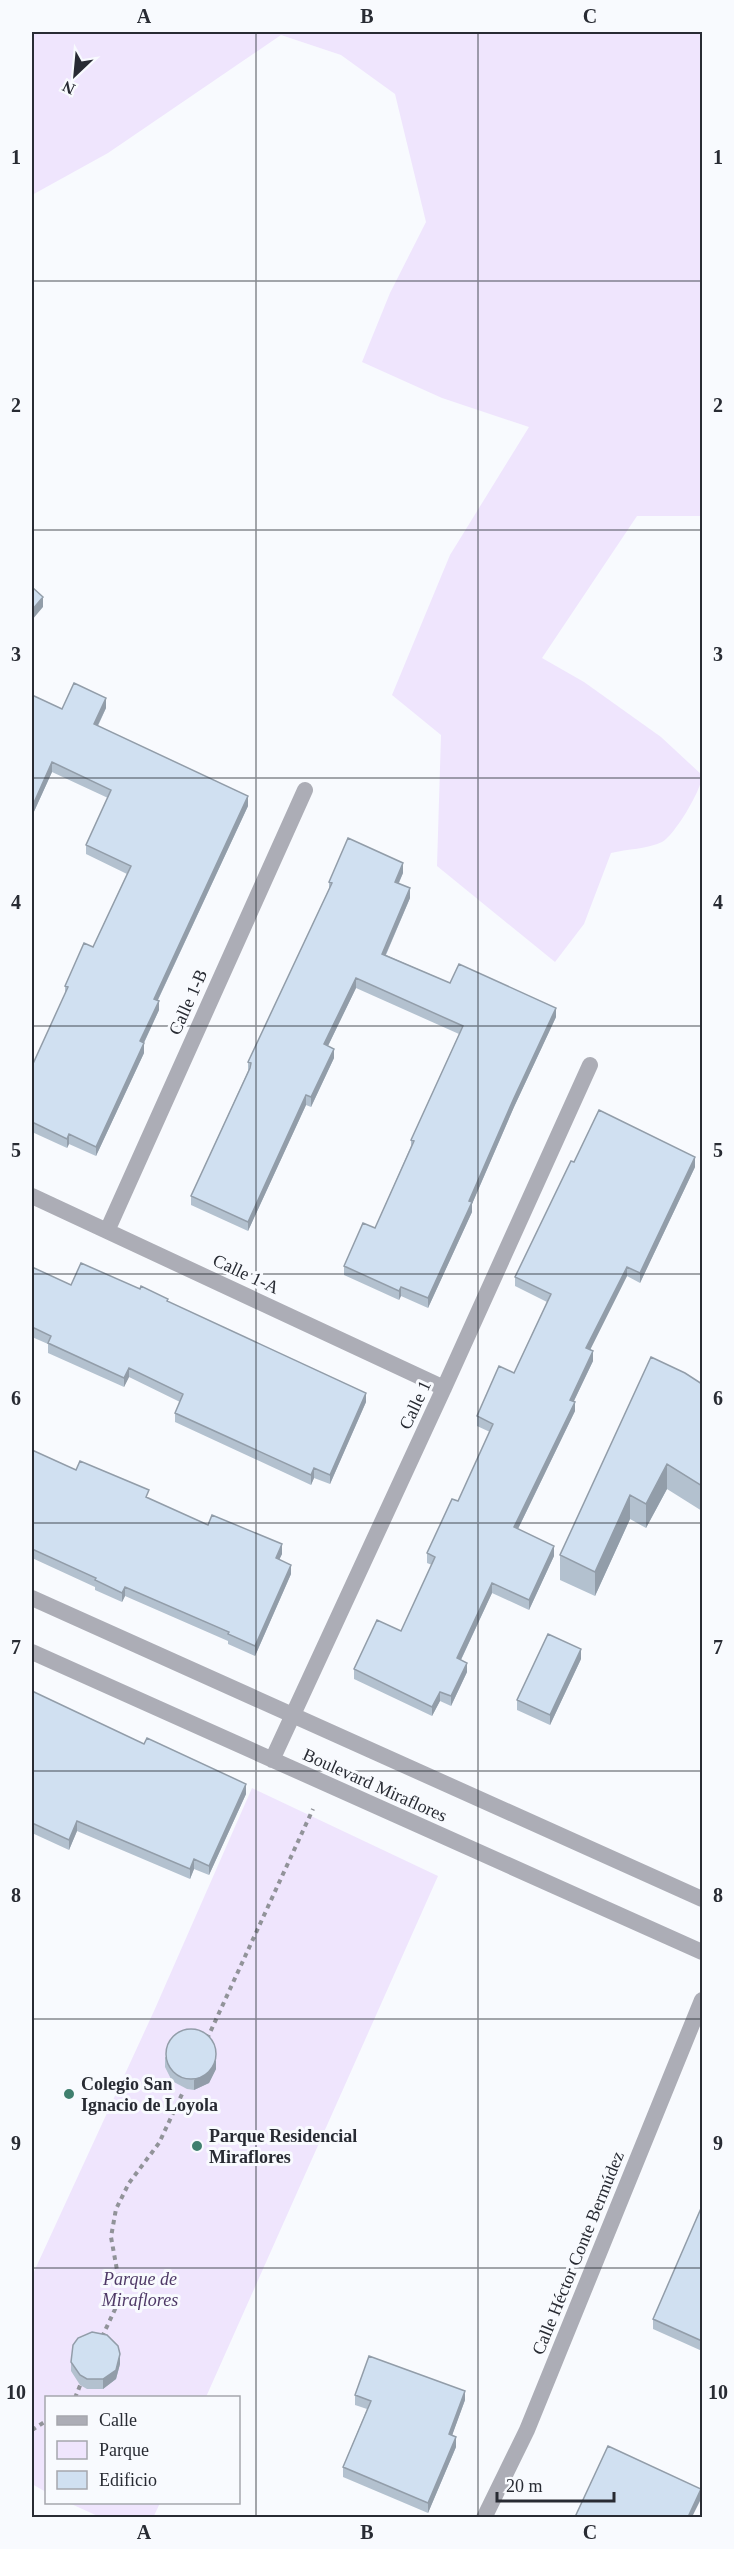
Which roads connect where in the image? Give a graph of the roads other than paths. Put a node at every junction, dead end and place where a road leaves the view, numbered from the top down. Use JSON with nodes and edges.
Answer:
{"nodes":[{"id":1,"x":305,"y":790,"type":"dead end"},
{"id":2,"x":590,"y":1065,"type":"dead end"},
{"id":3,"x":32,"y":1196,"type":"edge"},
{"id":4,"x":107,"y":1230,"type":"junction"},
{"id":5,"x":444,"y":1388,"type":"junction"},
{"id":6,"x":32,"y":1598,"type":"edge"},
{"id":7,"x":32,"y":1652,"type":"edge"},
{"id":8,"x":292,"y":1714,"type":"junction"},
{"id":9,"x":272,"y":1760,"type":"junction"},
{"id":10,"x":702,"y":1899,"type":"edge"},
{"id":11,"x":702,"y":1953,"type":"edge"},
{"id":12,"x":702,"y":2000,"type":"edge"},
{"id":13,"x":484,"y":2517,"type":"edge"}],
"edges":[{"from":1,"to":4,"type":"street","name":"Calle 1-B"},
{"from":2,"to":5,"type":"street","name":"Calle 1"},
{"from":3,"to":4,"type":"street","name":"Calle 1-A"},
{"from":4,"to":5,"type":"street","name":"Calle 1-A"},
{"from":5,"to":8,"type":"street","name":"Calle 1"},
{"from":6,"to":8,"type":"street"},
{"from":7,"to":9,"type":"street","name":"Boulevard Miraflores"},
{"from":8,"to":9,"type":"street","name":"Calle 1"},
{"from":8,"to":10,"type":"street"},
{"from":9,"to":11,"type":"street","name":"Boulevard Miraflores"},
{"from":12,"to":13,"type":"street","name":"Calle Héctor Conte Bermúdez"}]}
